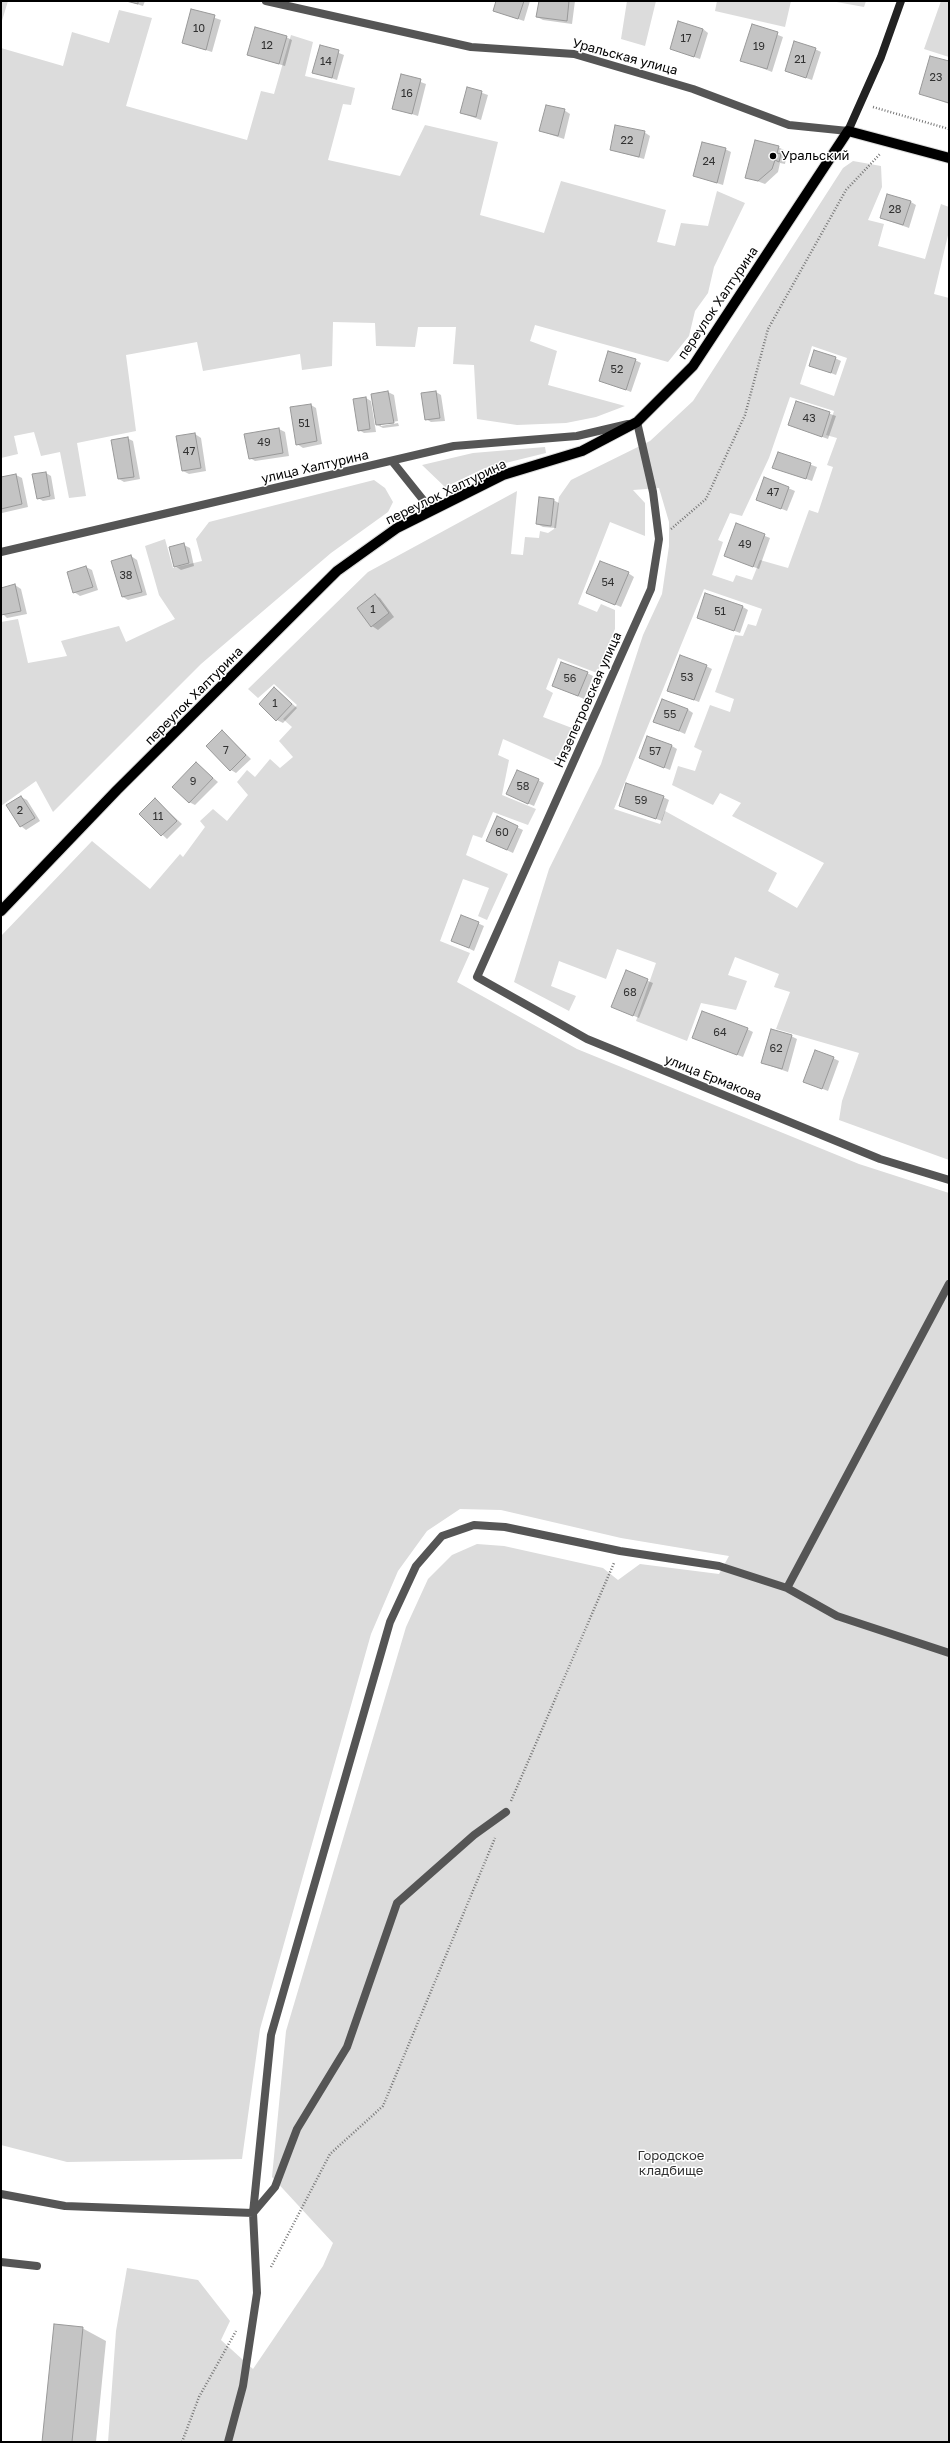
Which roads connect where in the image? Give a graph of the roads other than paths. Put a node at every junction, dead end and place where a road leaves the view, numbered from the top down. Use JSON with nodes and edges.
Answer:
{"nodes":[{"id":1,"x":266,"y":1,"type":"edge"},
{"id":2,"x":901,"y":1,"type":"edge"},
{"id":3,"x":848,"y":131,"type":"junction"},
{"id":4,"x":949,"y":158,"type":"edge"},
{"id":5,"x":637,"y":422,"type":"junction"},
{"id":6,"x":392,"y":461,"type":"junction"},
{"id":7,"x":432,"y":511,"type":"junction"},
{"id":8,"x":1,"y":552,"type":"edge"},
{"id":9,"x":1,"y":911,"type":"edge"},
{"id":10,"x":477,"y":977,"type":"joint"},
{"id":11,"x":949,"y":1180,"type":"edge"},
{"id":12,"x":949,"y":1284,"type":"edge"},
{"id":13,"x":787,"y":1588,"type":"junction"},
{"id":14,"x":949,"y":1653,"type":"edge"},
{"id":15,"x":506,"y":1812,"type":"road end"},
{"id":16,"x":1,"y":2194,"type":"edge"},
{"id":17,"x":253,"y":2213,"type":"junction"},
{"id":18,"x":1,"y":2262,"type":"edge"},
{"id":19,"x":37,"y":2266,"type":"dead end"},
{"id":20,"x":228,"y":2442,"type":"edge"}],
"edges":[{"from":1,"to":3,"type":"street","name":"Уральская улица"},
{"from":2,"to":3,"type":"main road"},
{"from":3,"to":4,"type":"main road","name":"Уральская улица"},
{"from":3,"to":5,"type":"main road","name":"переулок Халтурина"},
{"from":5,"to":6,"type":"street","name":"улица Халтурина"},
{"from":5,"to":7,"type":"main road","name":"переулок Халтурина"},
{"from":5,"to":10,"type":"street","name":"Нязепетровская улица"},
{"from":6,"to":7,"type":"street"},
{"from":6,"to":8,"type":"street","name":"улица Халтурина"},
{"from":7,"to":9,"type":"main road","name":"переулок Халтурина"},
{"from":10,"to":11,"type":"street","name":"улица Ермакова"},
{"from":12,"to":13,"type":"street"},
{"from":13,"to":14,"type":"street"},
{"from":13,"to":17,"type":"street"},
{"from":15,"to":17,"type":"street"},
{"from":16,"to":17,"type":"street"},
{"from":17,"to":20,"type":"street"},
{"from":18,"to":19,"type":"street"}]}
